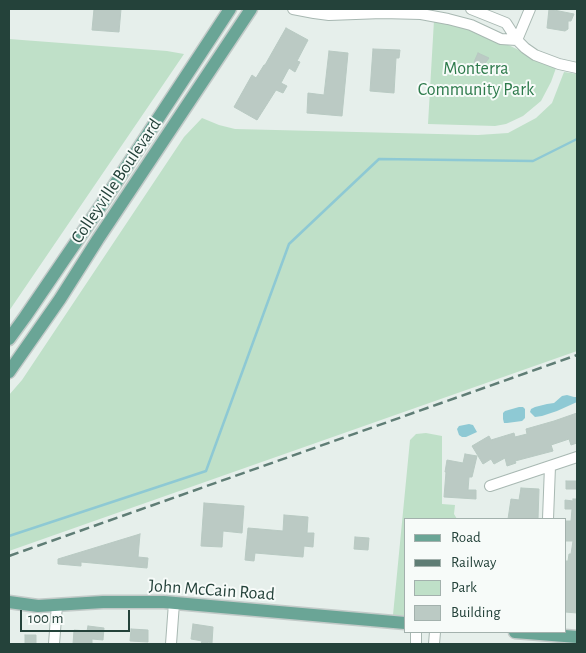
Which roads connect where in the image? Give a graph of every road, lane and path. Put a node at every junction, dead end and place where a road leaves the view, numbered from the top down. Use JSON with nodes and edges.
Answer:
{"nodes":[{"id":1,"x":230,"y":9,"type":"edge"},
{"id":2,"x":251,"y":9,"type":"edge"},
{"id":3,"x":293,"y":9,"type":"edge"},
{"id":4,"x":471,"y":9,"type":"edge"},
{"id":5,"x":530,"y":9,"type":"edge"},
{"id":6,"x":365,"y":11,"type":"edge"},
{"id":7,"x":518,"y":40,"type":"junction"},
{"id":8,"x":577,"y":68,"type":"edge"},
{"id":9,"x":102,"y":204,"type":"junction"},
{"id":10,"x":116,"y":213,"type":"junction"},
{"id":11,"x":9,"y":340,"type":"edge"},
{"id":12,"x":9,"y":372,"type":"edge"},
{"id":13,"x":577,"y":457,"type":"edge"},
{"id":14,"x":550,"y":466,"type":"junction"},
{"id":15,"x":490,"y":486,"type":"dead end"},
{"id":16,"x":548,"y":518,"type":"edge"},
{"id":17,"x":11,"y":601,"type":"edge"},
{"id":18,"x":174,"y":603,"type":"junction"},
{"id":19,"x":57,"y":605,"type":"junction"},
{"id":20,"x":404,"y":623,"type":"edge"},
{"id":21,"x":542,"y":633,"type":"edge"},
{"id":22,"x":577,"y":637,"type":"edge"},
{"id":23,"x":54,"y":644,"type":"edge"},
{"id":24,"x":170,"y":644,"type":"edge"}],
"edges":[{"from":1,"to":9,"type":"main road","name":"Colleyville Boulevard"},
{"from":2,"to":10,"type":"main road","name":"Colleyville Boulevard"},
{"from":3,"to":6,"type":"street"},
{"from":4,"to":7,"type":"street"},
{"from":5,"to":7,"type":"street"},
{"from":6,"to":7,"type":"street"},
{"from":7,"to":8,"type":"street"},
{"from":9,"to":10,"type":"main road"},
{"from":9,"to":11,"type":"main road","name":"Colleyville Boulevard"},
{"from":10,"to":12,"type":"main road","name":"Colleyville Boulevard"},
{"from":13,"to":14,"type":"street"},
{"from":14,"to":15,"type":"street"},
{"from":14,"to":16,"type":"street"},
{"from":17,"to":19,"type":"main road","name":"John McCain Road"},
{"from":18,"to":19,"type":"main road","name":"John McCain Road"},
{"from":18,"to":20,"type":"main road","name":"John McCain Road"},
{"from":18,"to":24,"type":"street"},
{"from":19,"to":23,"type":"street"},
{"from":21,"to":22,"type":"main road"}]}
